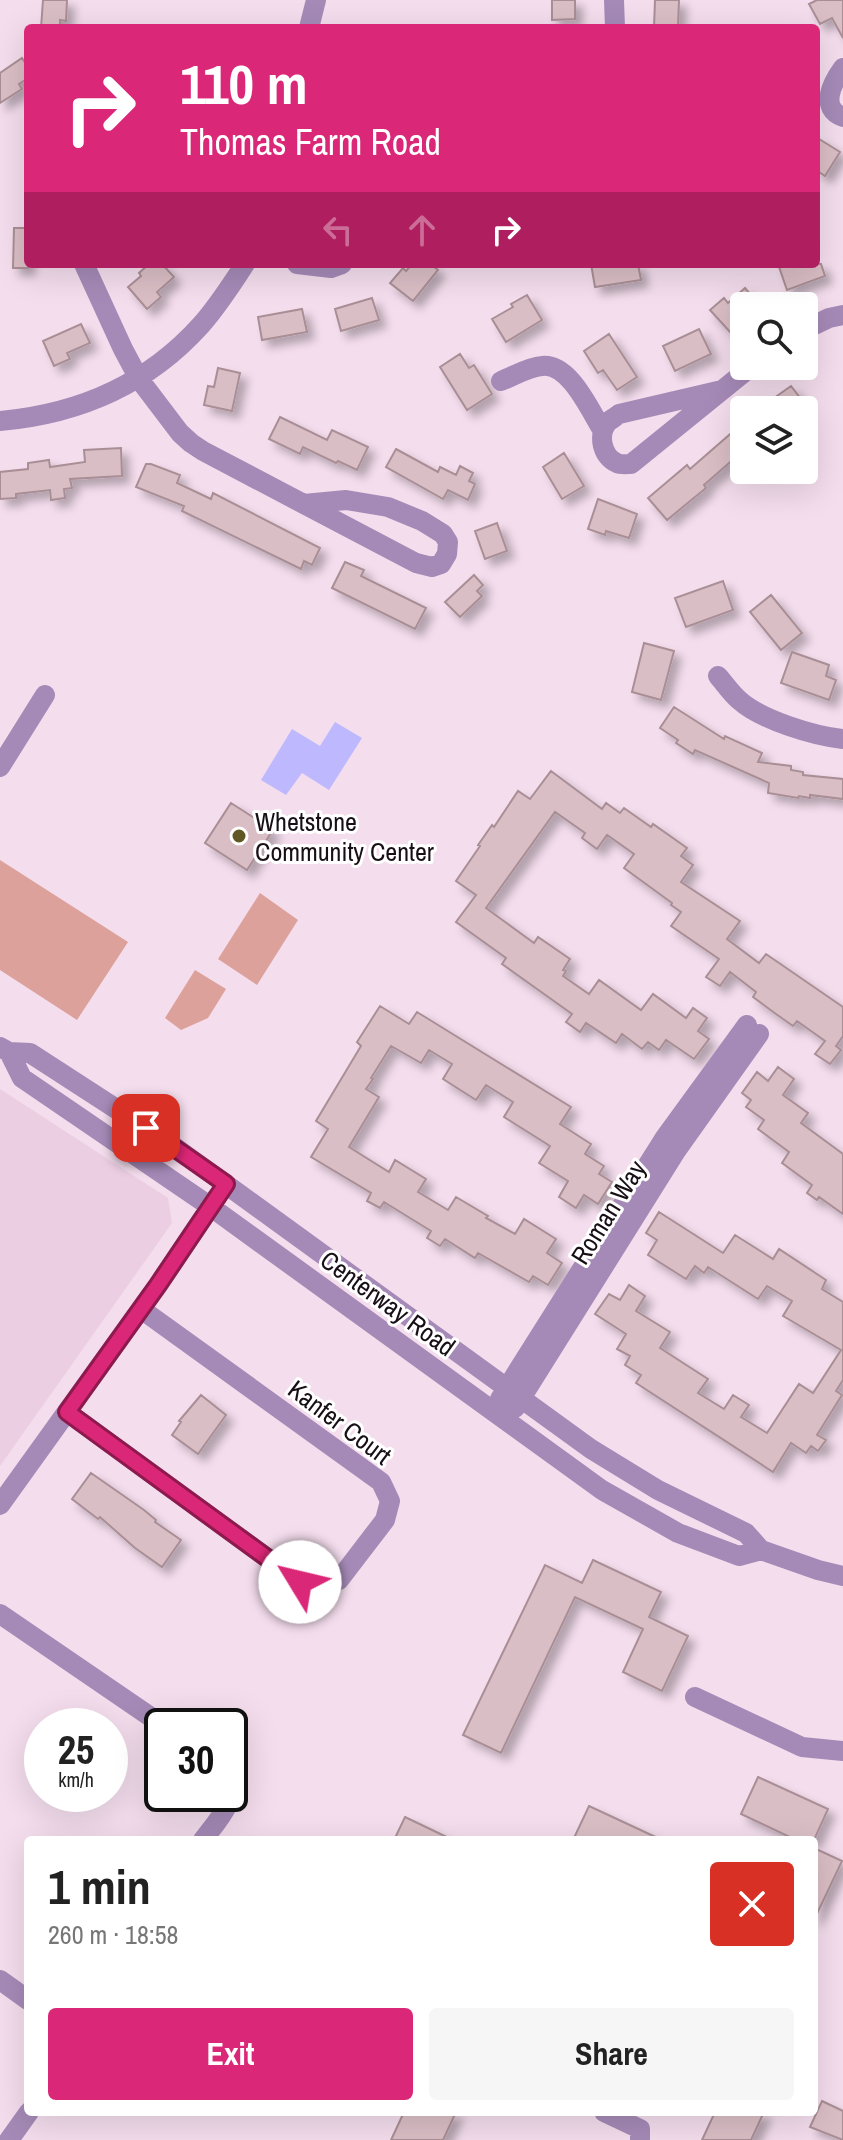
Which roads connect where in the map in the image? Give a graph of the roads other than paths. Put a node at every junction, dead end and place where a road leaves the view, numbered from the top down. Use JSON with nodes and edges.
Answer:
{"nodes":[{"id":1,"x":316,"y":0,"type":"edge"},
{"id":2,"x":614,"y":0,"type":"edge"},
{"id":3,"x":310,"y":24,"type":"edge"},
{"id":4,"x":615,"y":24,"type":"edge"},
{"id":5,"x":843,"y":68,"type":"edge"},
{"id":6,"x":843,"y":117,"type":"edge"},
{"id":7,"x":86,"y":268,"type":"edge"},
{"id":8,"x":242,"y":268,"type":"edge"},
{"id":9,"x":843,"y":315,"type":"edge"},
{"id":10,"x":818,"y":323,"type":"edge"},
{"id":11,"x":139,"y":379,"type":"junction"},
{"id":12,"x":734,"y":380,"type":"edge"},
{"id":13,"x":501,"y":381,"type":"dead end"},
{"id":14,"x":722,"y":390,"type":"junction"},
{"id":15,"x":0,"y":421,"type":"edge"},
{"id":16,"x":603,"y":431,"type":"junction"},
{"id":17,"x":304,"y":504,"type":"junction"},
{"id":18,"x":718,"y":676,"type":"dead end"},
{"id":19,"x":45,"y":695,"type":"dead end"},
{"id":20,"x":843,"y":739,"type":"edge"},
{"id":21,"x":0,"y":767,"type":"edge"},
{"id":22,"x":753,"y":1029,"type":"dead end"},
{"id":23,"x":4,"y":1049,"type":"edge"},
{"id":24,"x":226,"y":1184,"type":"junction"},
{"id":25,"x":211,"y":1207,"type":"junction"},
{"id":26,"x":141,"y":1309,"type":"junction"},
{"id":27,"x":514,"y":1393,"type":"junction"},
{"id":28,"x":67,"y":1412,"type":"junction"},
{"id":29,"x":499,"y":1416,"type":"junction"},
{"id":30,"x":0,"y":1505,"type":"edge"},
{"id":31,"x":761,"y":1550,"type":"junction"},
{"id":32,"x":843,"y":1576,"type":"edge"},
{"id":33,"x":0,"y":1614,"type":"edge"},
{"id":34,"x":695,"y":1697,"type":"dead end"},
{"id":35,"x":144,"y":1712,"type":"edge"},
{"id":36,"x":843,"y":1751,"type":"edge"},
{"id":37,"x":223,"y":1812,"type":"edge"},
{"id":38,"x":206,"y":1836,"type":"edge"},
{"id":39,"x":0,"y":1980,"type":"edge"},
{"id":40,"x":24,"y":1997,"type":"edge"},
{"id":41,"x":26,"y":2116,"type":"edge"},
{"id":42,"x":612,"y":2116,"type":"edge"},
{"id":43,"x":9,"y":2140,"type":"edge"},
{"id":44,"x":640,"y":2140,"type":"edge"}],
"edges":[{"from":1,"to":3,"type":"street"},
{"from":2,"to":4,"type":"street"},
{"from":5,"to":6,"type":"street"},
{"from":7,"to":11,"type":"street"},
{"from":8,"to":11,"type":"street"},
{"from":9,"to":10,"type":"street"},
{"from":11,"to":15,"type":"street"},
{"from":11,"to":17,"type":"street"},
{"from":12,"to":14,"type":"street"},
{"from":13,"to":16,"type":"street"},
{"from":14,"to":16,"type":"street"},
{"from":14,"to":16,"type":"street"},
{"from":17,"to":17,"type":"street"},
{"from":18,"to":20,"type":"street"},
{"from":19,"to":21,"type":"street"},
{"from":22,"to":27,"type":"street","name":"Roman Way"},
{"from":23,"to":24,"type":"street","name":"Centerway Road"},
{"from":23,"to":25,"type":"street","name":"Centerway Road"},
{"from":24,"to":25,"type":"street"},
{"from":24,"to":27,"type":"street","name":"Centerway Road"},
{"from":25,"to":26,"type":"street"},
{"from":25,"to":29,"type":"street","name":"Centerway Road"},
{"from":26,"to":28,"type":"street"},
{"from":26,"to":28,"type":"street","name":"Kanfer Court"},
{"from":27,"to":29,"type":"street","name":"Roman Way"},
{"from":27,"to":31,"type":"street","name":"Centerway Road"},
{"from":28,"to":30,"type":"street"},
{"from":29,"to":31,"type":"street","name":"Centerway Road"},
{"from":31,"to":32,"type":"street","name":"Centerway Road"},
{"from":33,"to":35,"type":"street"},
{"from":34,"to":36,"type":"street"},
{"from":37,"to":38,"type":"street"},
{"from":39,"to":40,"type":"street"},
{"from":41,"to":43,"type":"street"},
{"from":42,"to":44,"type":"street"}]}
